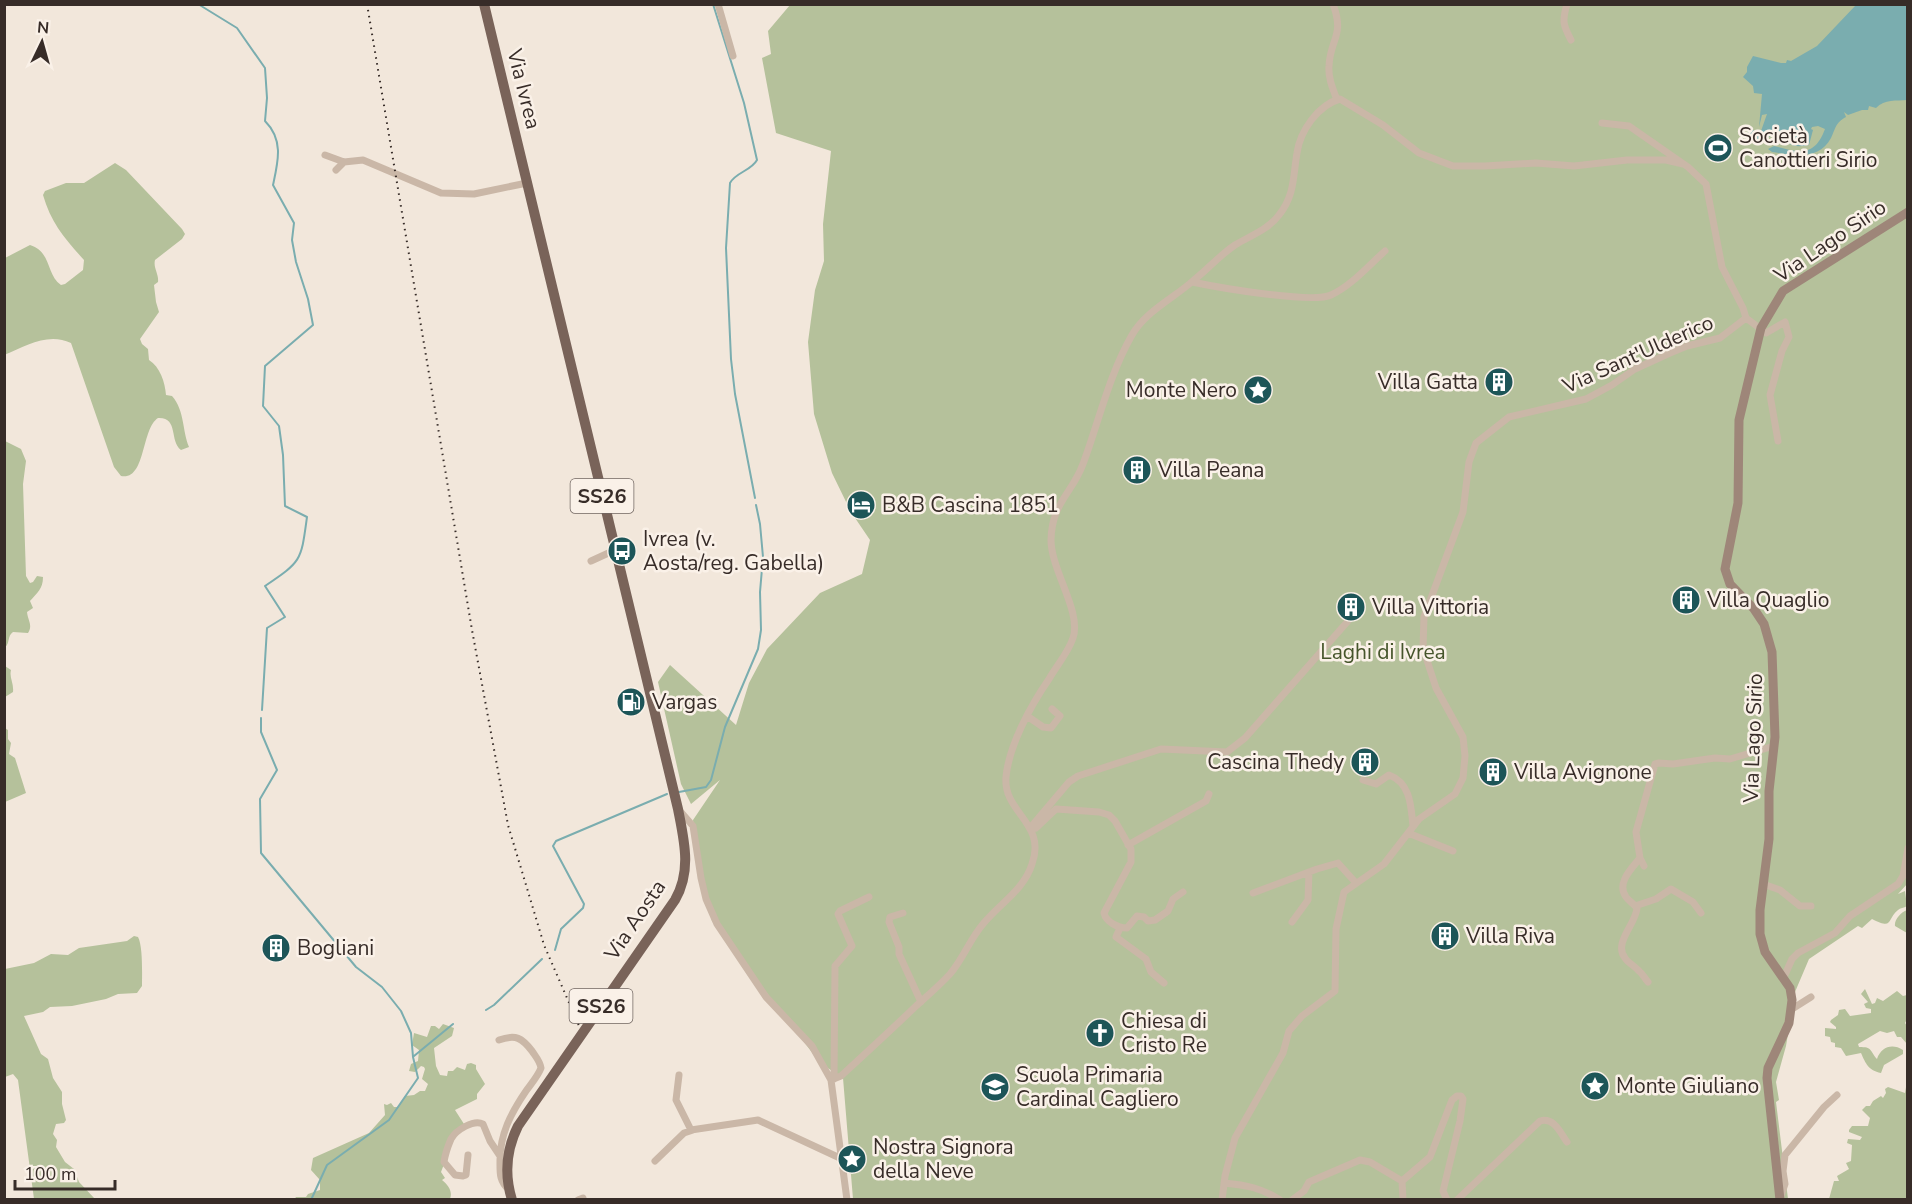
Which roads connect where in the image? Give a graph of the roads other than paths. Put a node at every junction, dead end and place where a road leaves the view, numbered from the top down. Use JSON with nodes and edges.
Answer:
{"nodes":[{"id":1,"x":484,"y":4,"type":"edge"},
{"id":2,"x":718,"y":4,"type":"edge"},
{"id":3,"x":1334,"y":4,"type":"edge"},
{"id":4,"x":1567,"y":4,"type":"edge"},
{"id":5,"x":1572,"y":40,"type":"dead end"},
{"id":6,"x":733,"y":56,"type":"dead end"},
{"id":7,"x":1337,"y":100,"type":"junction"},
{"id":8,"x":1602,"y":123,"type":"dead end"},
{"id":9,"x":325,"y":155,"type":"dead end"},
{"id":10,"x":344,"y":162,"type":"junction"},
{"id":11,"x":1683,"y":164,"type":"junction"},
{"id":12,"x":336,"y":170,"type":"dead end"},
{"id":13,"x":527,"y":183,"type":"junction"},
{"id":14,"x":1908,"y":212,"type":"edge"},
{"id":15,"x":1385,"y":251,"type":"dead end"},
{"id":16,"x":1192,"y":282,"type":"junction"},
{"id":17,"x":1746,"y":318,"type":"junction"},
{"id":18,"x":1761,"y":328,"type":"junction"},
{"id":19,"x":1778,"y":441,"type":"dead end"},
{"id":20,"x":615,"y":550,"type":"junction"},
{"id":21,"x":591,"y":561,"type":"dead end"},
{"id":22,"x":1348,"y":621,"type":"dead end"},
{"id":23,"x":1052,"y":709,"type":"dead end"},
{"id":24,"x":1028,"y":716,"type":"junction"},
{"id":25,"x":1775,"y":741,"type":"junction"},
{"id":26,"x":1363,"y":780,"type":"dead end"},
{"id":27,"x":1209,"y":794,"type":"dead end"},
{"id":28,"x":678,"y":809,"type":"junction"},
{"id":29,"x":1413,"y":826,"type":"junction"},
{"id":30,"x":1031,"y":830,"type":"junction"},
{"id":31,"x":1408,"y":833,"type":"junction"},
{"id":32,"x":1128,"y":845,"type":"junction"},
{"id":33,"x":1908,"y":848,"type":"edge"},
{"id":34,"x":1453,"y":852,"type":"dead end"},
{"id":35,"x":1640,"y":858,"type":"junction"},
{"id":36,"x":1644,"y":866,"type":"dead end"},
{"id":37,"x":1309,"y":872,"type":"junction"},
{"id":38,"x":1356,"y":884,"type":"junction"},
{"id":39,"x":1763,"y":884,"type":"junction"},
{"id":40,"x":1183,"y":891,"type":"dead end"},
{"id":41,"x":1253,"y":893,"type":"dead end"},
{"id":42,"x":869,"y":897,"type":"dead end"},
{"id":43,"x":1811,"y":906,"type":"dead end"},
{"id":44,"x":1638,"y":908,"type":"junction"},
{"id":45,"x":903,"y":913,"type":"dead end"},
{"id":46,"x":1701,"y":913,"type":"dead end"},
{"id":47,"x":1292,"y":922,"type":"dead end"},
{"id":48,"x":1120,"y":928,"type":"junction"},
{"id":49,"x":1784,"y":977,"type":"junction"},
{"id":50,"x":1648,"y":982,"type":"dead end"},
{"id":51,"x":1164,"y":983,"type":"dead end"},
{"id":52,"x":1811,"y":997,"type":"dead end"},
{"id":53,"x":921,"y":1002,"type":"junction"},
{"id":54,"x":1792,"y":1009,"type":"junction"},
{"id":55,"x":499,"y":1040,"type":"dead end"},
{"id":56,"x":679,"y":1075,"type":"dead end"},
{"id":57,"x":832,"y":1079,"type":"junction"},
{"id":58,"x":1837,"y":1095,"type":"dead end"},
{"id":59,"x":693,"y":1130,"type":"junction"},
{"id":60,"x":1567,"y":1142,"type":"dead end"},
{"id":61,"x":468,"y":1155,"type":"dead end"},
{"id":62,"x":500,"y":1156,"type":"junction"},
{"id":63,"x":842,"y":1159,"type":"junction"},
{"id":64,"x":655,"y":1161,"type":"dead end"},
{"id":65,"x":1402,"y":1181,"type":"junction"},
{"id":66,"x":1224,"y":1183,"type":"junction"},
{"id":67,"x":511,"y":1195,"type":"edge"},
{"id":68,"x":1780,"y":1199,"type":"edge"},
{"id":69,"x":847,"y":1200,"type":"edge"},
{"id":70,"x":1222,"y":1200,"type":"edge"},
{"id":71,"x":1280,"y":1200,"type":"edge"},
{"id":72,"x":1292,"y":1200,"type":"edge"},
{"id":73,"x":1403,"y":1200,"type":"edge"},
{"id":74,"x":1447,"y":1200,"type":"edge"},
{"id":75,"x":1457,"y":1200,"type":"edge"}],
"edges":[{"from":1,"to":13,"type":"main road","name":"Via Ivrea","number":"SS26"},
{"from":2,"to":6,"type":"street"},
{"from":3,"to":7,"type":"street"},
{"from":4,"to":5,"type":"street"},
{"from":7,"to":11,"type":"street"},
{"from":7,"to":16,"type":"street"},
{"from":8,"to":11,"type":"street"},
{"from":9,"to":10,"type":"street"},
{"from":10,"to":12,"type":"street"},
{"from":10,"to":13,"type":"street"},
{"from":11,"to":17,"type":"street"},
{"from":13,"to":20,"type":"main road","number":"SS26"},
{"from":14,"to":18,"type":"main road","name":"Via Lago Sirio"},
{"from":15,"to":16,"type":"street"},
{"from":16,"to":24,"type":"street"},
{"from":17,"to":18,"type":"street"},
{"from":17,"to":29,"type":"street","name":"Via Sant'Ulderico"},
{"from":18,"to":19,"type":"street"},
{"from":18,"to":25,"type":"main road","name":"Via Lago Sirio"},
{"from":20,"to":21,"type":"street"},
{"from":20,"to":28,"type":"main road","number":"SS26"},
{"from":22,"to":30,"type":"street"},
{"from":23,"to":24,"type":"street"},
{"from":24,"to":30,"type":"street"},
{"from":25,"to":35,"type":"street"},
{"from":25,"to":39,"type":"main road","name":"Via Lago Sirio"},
{"from":26,"to":29,"type":"street"},
{"from":27,"to":32,"type":"street"},
{"from":28,"to":57,"type":"street"},
{"from":28,"to":67,"type":"main road","name":"Via Aosta","number":"SS26"},
{"from":29,"to":31,"type":"street","name":"Via Sant'Ulderico"},
{"from":30,"to":32,"type":"street"},
{"from":30,"to":53,"type":"street"},
{"from":31,"to":34,"type":"street"},
{"from":31,"to":38,"type":"street","name":"Via Sant'Ulderico"},
{"from":32,"to":48,"type":"street"},
{"from":33,"to":49,"type":"street"},
{"from":35,"to":36,"type":"street"},
{"from":35,"to":44,"type":"street"},
{"from":37,"to":38,"type":"street"},
{"from":37,"to":41,"type":"street"},
{"from":37,"to":47,"type":"street"},
{"from":38,"to":66,"type":"street","name":"Via Sant'Ulderico"},
{"from":39,"to":43,"type":"street"},
{"from":39,"to":49,"type":"main road","name":"Via Lago Sirio"},
{"from":40,"to":48,"type":"street"},
{"from":42,"to":57,"type":"street"},
{"from":44,"to":46,"type":"street"},
{"from":44,"to":50,"type":"street"},
{"from":45,"to":53,"type":"street"},
{"from":48,"to":51,"type":"street"},
{"from":49,"to":54,"type":"main road","name":"Via Lago Sirio"},
{"from":52,"to":54,"type":"street"},
{"from":53,"to":57,"type":"street"},
{"from":54,"to":68,"type":"main road"},
{"from":55,"to":62,"type":"street"},
{"from":56,"to":59,"type":"street"},
{"from":57,"to":63,"type":"street"},
{"from":58,"to":68,"type":"street"},
{"from":59,"to":63,"type":"street"},
{"from":59,"to":64,"type":"street"},
{"from":60,"to":75,"type":"street"},
{"from":61,"to":62,"type":"street"},
{"from":62,"to":67,"type":"street"},
{"from":63,"to":69,"type":"street"},
{"from":65,"to":72,"type":"street"},
{"from":65,"to":73,"type":"street"},
{"from":65,"to":74,"type":"street"},
{"from":66,"to":70,"type":"street","name":"Via Sant'Ulderico"},
{"from":66,"to":71,"type":"street"}]}
